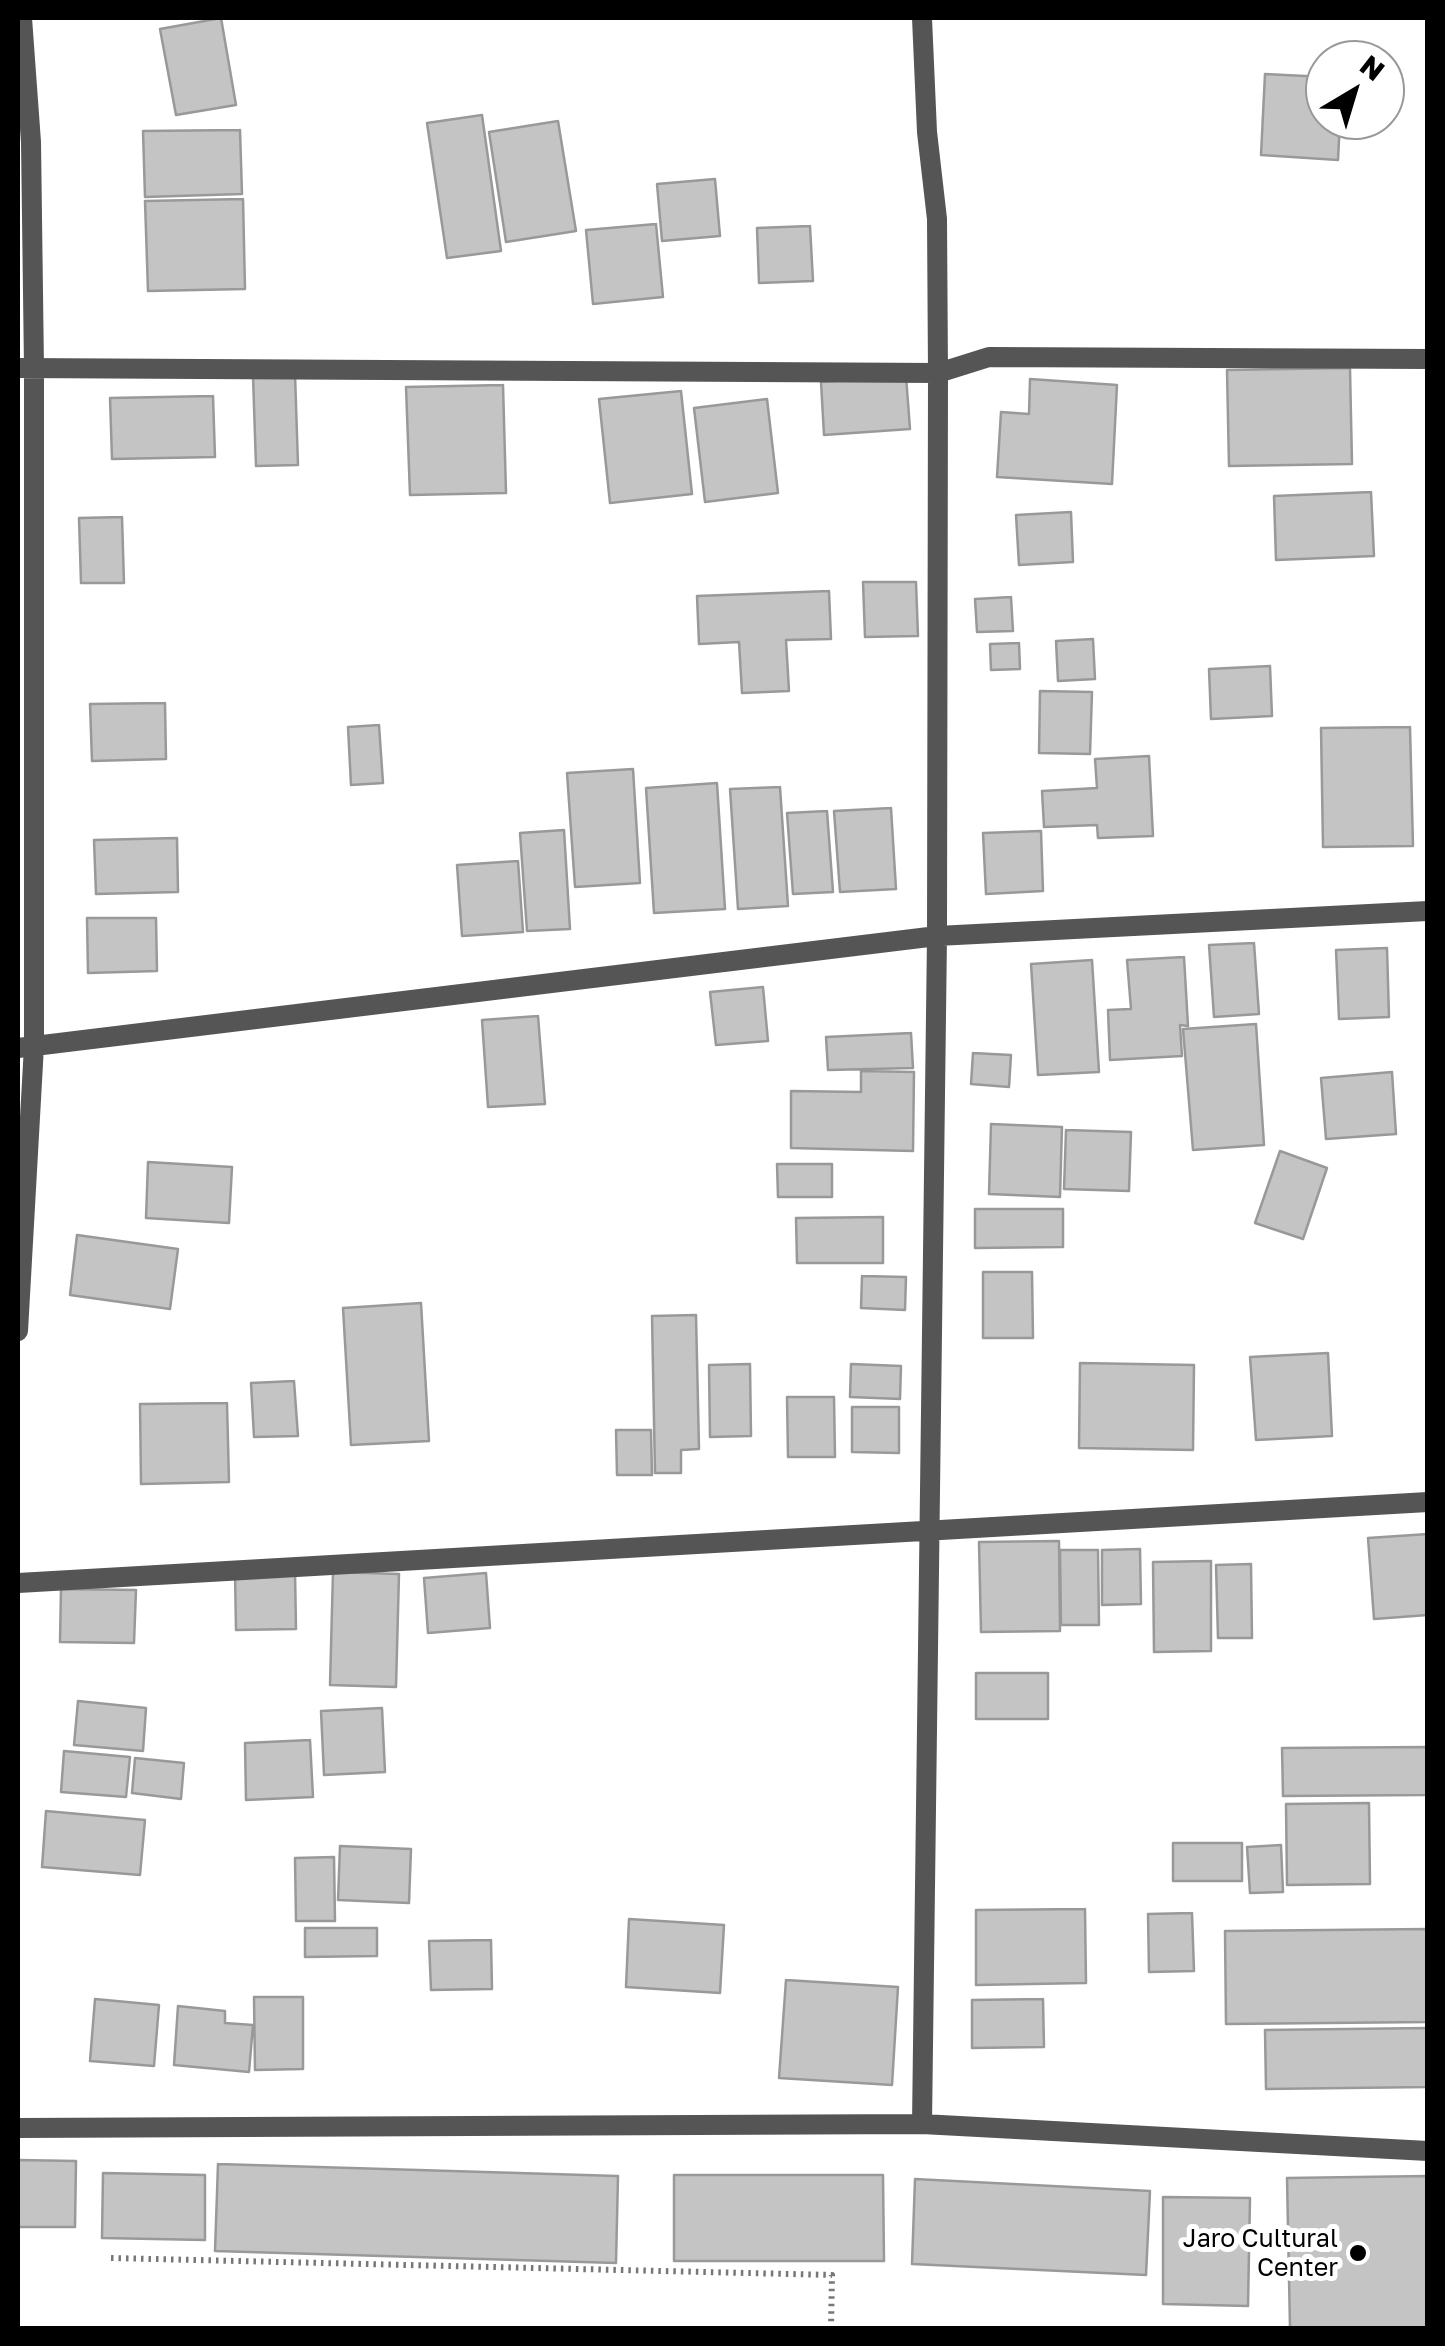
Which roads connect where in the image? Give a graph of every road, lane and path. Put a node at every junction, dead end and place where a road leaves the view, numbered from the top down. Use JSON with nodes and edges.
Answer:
{"nodes":[{"id":1,"x":22,"y":18,"type":"edge"},
{"id":2,"x":922,"y":18,"type":"edge"},
{"id":3,"x":24,"y":142,"type":"edge"},
{"id":4,"x":1428,"y":358,"type":"edge"},
{"id":5,"x":26,"y":368,"type":"edge"},
{"id":6,"x":938,"y":373,"type":"junction"},
{"id":7,"x":1428,"y":912,"type":"edge"},
{"id":8,"x":937,"y":936,"type":"junction"},
{"id":9,"x":26,"y":1047,"type":"edge"},
{"id":10,"x":18,"y":1331,"type":"edge"},
{"id":11,"x":1428,"y":1502,"type":"edge"},
{"id":12,"x":928,"y":1530,"type":"junction"},
{"id":13,"x":18,"y":1582,"type":"edge"},
{"id":14,"x":922,"y":2124,"type":"junction"},
{"id":15,"x":18,"y":2128,"type":"edge"},
{"id":16,"x":1428,"y":2152,"type":"edge"},
{"id":17,"x":112,"y":2258,"type":"dead end"},
{"id":18,"x":831,"y":2328,"type":"edge"}],
"edges":[{"from":1,"to":3,"type":"street"},
{"from":2,"to":6,"type":"street"},
{"from":3,"to":5,"type":"street"},
{"from":4,"to":6,"type":"street"},
{"from":5,"to":6,"type":"street"},
{"from":5,"to":9,"type":"street"},
{"from":6,"to":8,"type":"street"},
{"from":7,"to":8,"type":"street"},
{"from":8,"to":9,"type":"street"},
{"from":8,"to":12,"type":"street"},
{"from":9,"to":10,"type":"street"},
{"from":11,"to":12,"type":"street"},
{"from":12,"to":13,"type":"street"},
{"from":12,"to":14,"type":"street"},
{"from":14,"to":15,"type":"street"},
{"from":14,"to":16,"type":"street"},
{"from":17,"to":18,"type":"path"}]}
